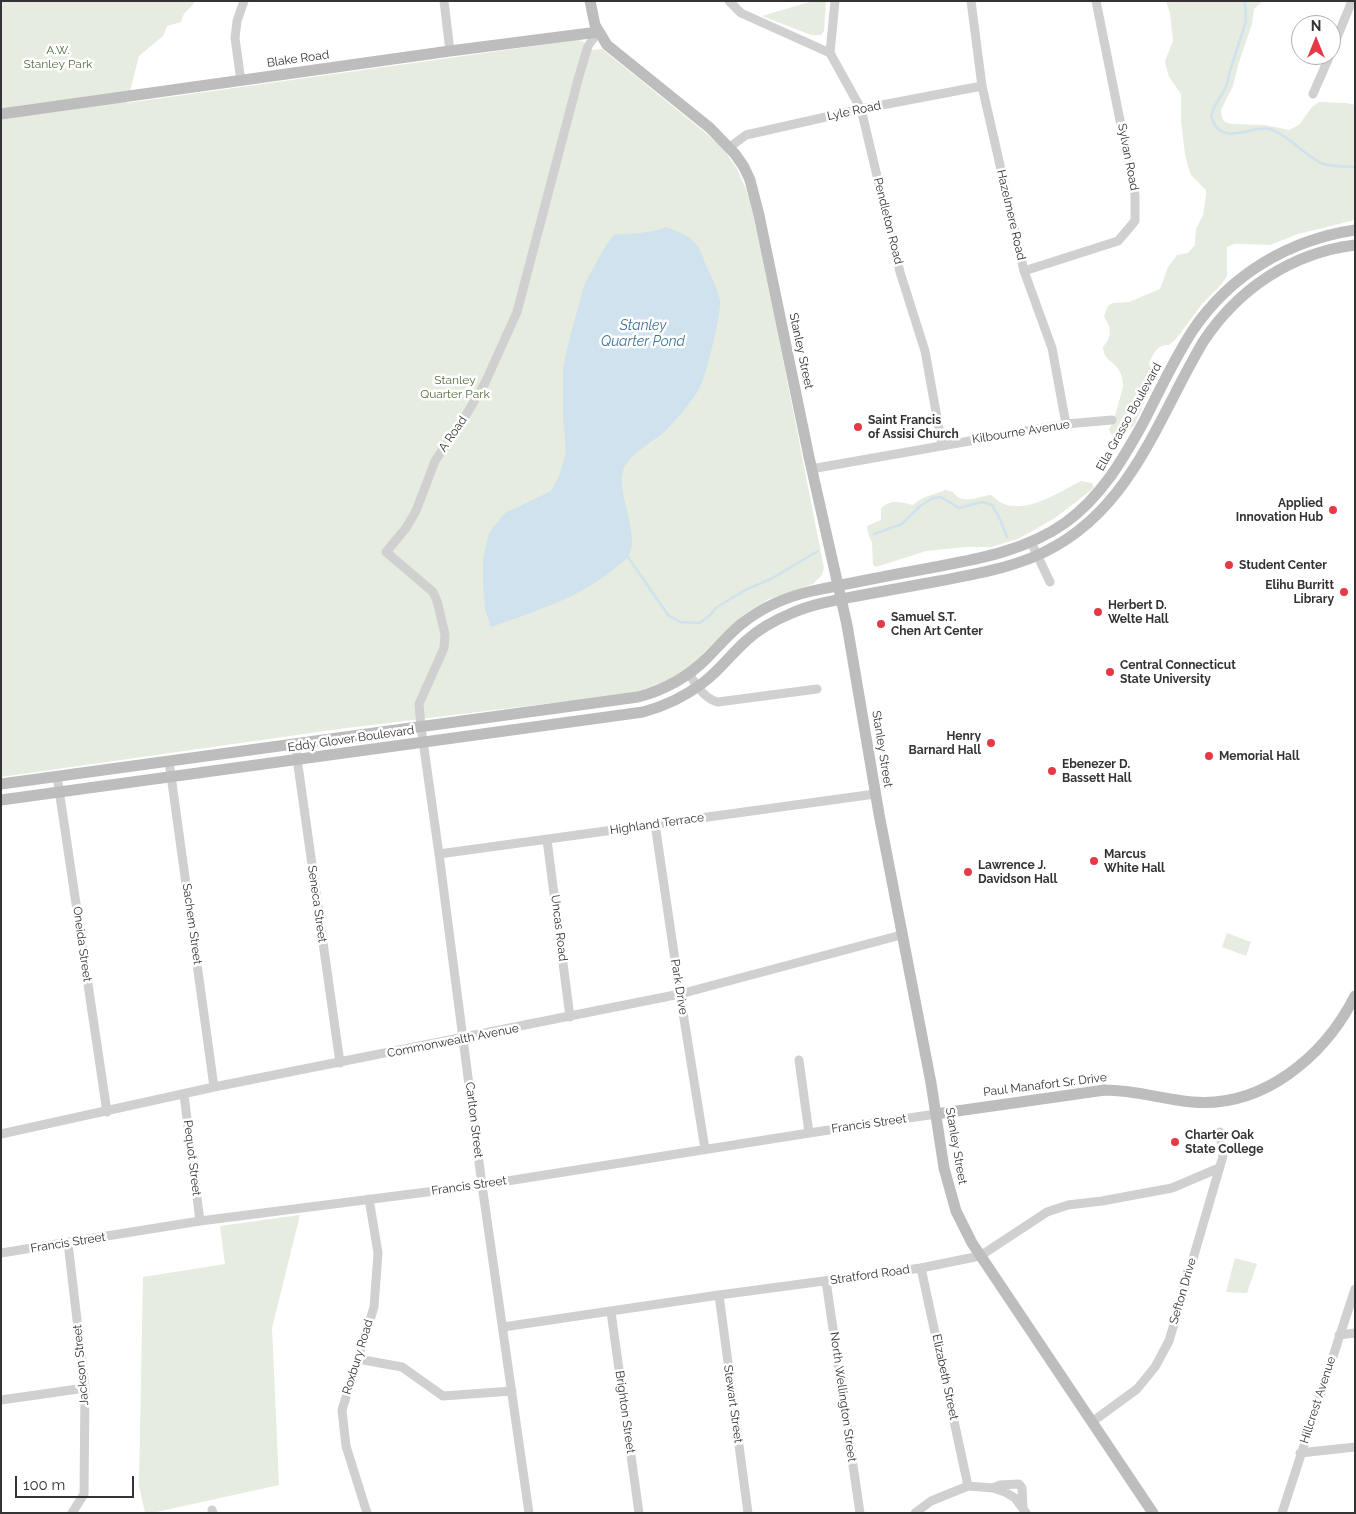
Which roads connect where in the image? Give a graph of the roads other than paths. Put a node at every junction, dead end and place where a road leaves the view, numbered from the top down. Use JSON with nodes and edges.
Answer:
{"nodes":[{"id":1,"x":244,"y":1,"type":"edge"},
{"id":2,"x":444,"y":1,"type":"edge"},
{"id":3,"x":590,"y":1,"type":"edge"},
{"id":4,"x":729,"y":1,"type":"edge"},
{"id":5,"x":834,"y":1,"type":"edge"},
{"id":6,"x":970,"y":1,"type":"edge"},
{"id":7,"x":1096,"y":1,"type":"edge"},
{"id":8,"x":1352,"y":1,"type":"edge"},
{"id":9,"x":1341,"y":27,"type":"edge"},
{"id":10,"x":598,"y":32,"type":"junction"},
{"id":11,"x":450,"y":51,"type":"junction"},
{"id":12,"x":830,"y":53,"type":"junction"},
{"id":13,"x":1325,"y":65,"type":"edge"},
{"id":14,"x":241,"y":81,"type":"junction"},
{"id":15,"x":982,"y":86,"type":"junction"},
{"id":16,"x":1313,"y":94,"type":"dead end"},
{"id":17,"x":861,"y":109,"type":"junction"},
{"id":18,"x":1,"y":114,"type":"edge"},
{"id":19,"x":730,"y":148,"type":"junction"},
{"id":20,"x":1355,"y":230,"type":"edge"},
{"id":21,"x":1355,"y":245,"type":"edge"},
{"id":22,"x":1024,"y":271,"type":"junction"},
{"id":23,"x":1145,"y":419,"type":"junction"},
{"id":24,"x":1112,"y":420,"type":"dead end"},
{"id":25,"x":1066,"y":424,"type":"junction"},
{"id":26,"x":1158,"y":426,"type":"junction"},
{"id":27,"x":942,"y":445,"type":"junction"},
{"id":28,"x":811,"y":468,"type":"junction"},
{"id":29,"x":1031,"y":542,"type":"junction"},
{"id":30,"x":1037,"y":555,"type":"junction"},
{"id":31,"x":1050,"y":582,"type":"dead end"},
{"id":32,"x":838,"y":585,"type":"junction"},
{"id":33,"x":841,"y":600,"type":"junction"},
{"id":34,"x":689,"y":674,"type":"junction"},
{"id":35,"x":698,"y":686,"type":"junction"},
{"id":36,"x":817,"y":688,"type":"dead end"},
{"id":37,"x":562,"y":708,"type":"junction"},
{"id":38,"x":564,"y":724,"type":"junction"},
{"id":39,"x":421,"y":727,"type":"junction"},
{"id":40,"x":423,"y":743,"type":"junction"},
{"id":41,"x":295,"y":744,"type":"junction"},
{"id":42,"x":297,"y":760,"type":"junction"},
{"id":43,"x":169,"y":761,"type":"junction"},
{"id":44,"x":57,"y":776,"type":"junction"},
{"id":45,"x":172,"y":777,"type":"junction"},
{"id":46,"x":1,"y":784,"type":"edge"},
{"id":47,"x":59,"y":792,"type":"junction"},
{"id":48,"x":875,"y":794,"type":"junction"},
{"id":49,"x":1,"y":800,"type":"edge"},
{"id":50,"x":655,"y":824,"type":"junction"},
{"id":51,"x":547,"y":840,"type":"junction"},
{"id":52,"x":439,"y":854,"type":"junction"},
{"id":53,"x":902,"y":935,"type":"junction"},
{"id":54,"x":680,"y":994,"type":"junction"},
{"id":55,"x":1355,"y":996,"type":"edge"},
{"id":56,"x":570,"y":1017,"type":"junction"},
{"id":57,"x":464,"y":1038,"type":"junction"},
{"id":58,"x":799,"y":1060,"type":"dead end"},
{"id":59,"x":340,"y":1063,"type":"junction"},
{"id":60,"x":214,"y":1088,"type":"junction"},
{"id":61,"x":184,"y":1095,"type":"junction"},
{"id":62,"x":107,"y":1112,"type":"junction"},
{"id":63,"x":936,"y":1114,"type":"junction"},
{"id":64,"x":1220,"y":1132,"type":"dead end"},
{"id":65,"x":809,"y":1133,"type":"junction"},
{"id":66,"x":1,"y":1134,"type":"edge"},
{"id":67,"x":705,"y":1149,"type":"junction"},
{"id":68,"x":1220,"y":1168,"type":"junction"},
{"id":69,"x":482,"y":1185,"type":"junction"},
{"id":70,"x":369,"y":1198,"type":"junction"},
{"id":71,"x":200,"y":1221,"type":"junction"},
{"id":72,"x":68,"y":1244,"type":"junction"},
{"id":73,"x":1,"y":1253,"type":"edge"},
{"id":74,"x":980,"y":1256,"type":"junction"},
{"id":75,"x":921,"y":1268,"type":"junction"},
{"id":76,"x":826,"y":1281,"type":"junction"},
{"id":77,"x":1355,"y":1288,"type":"edge"},
{"id":78,"x":719,"y":1295,"type":"junction"},
{"id":79,"x":611,"y":1312,"type":"junction"},
{"id":80,"x":504,"y":1327,"type":"junction"},
{"id":81,"x":1355,"y":1333,"type":"edge"},
{"id":82,"x":1339,"y":1335,"type":"junction"},
{"id":83,"x":358,"y":1359,"type":"junction"},
{"id":84,"x":85,"y":1388,"type":"junction"},
{"id":85,"x":512,"y":1391,"type":"junction"},
{"id":86,"x":1,"y":1400,"type":"edge"},
{"id":87,"x":1092,"y":1422,"type":"junction"},
{"id":88,"x":1355,"y":1447,"type":"edge"},
{"id":89,"x":1300,"y":1453,"type":"junction"},
{"id":90,"x":968,"y":1486,"type":"junction"},
{"id":91,"x":993,"y":1488,"type":"junction"},
{"id":92,"x":1024,"y":1510,"type":"edge"},
{"id":93,"x":72,"y":1513,"type":"edge"},
{"id":94,"x":367,"y":1513,"type":"edge"},
{"id":95,"x":529,"y":1513,"type":"edge"},
{"id":96,"x":639,"y":1513,"type":"edge"},
{"id":97,"x":748,"y":1513,"type":"edge"},
{"id":98,"x":860,"y":1513,"type":"edge"},
{"id":99,"x":915,"y":1513,"type":"edge"},
{"id":100,"x":1153,"y":1513,"type":"edge"},
{"id":101,"x":1282,"y":1513,"type":"edge"}],
"edges":[{"from":1,"to":14,"type":"street"},
{"from":2,"to":11,"type":"street"},
{"from":3,"to":10,"type":"main road","name":"Stanley Street"},
{"from":4,"to":12,"type":"street"},
{"from":5,"to":12,"type":"street"},
{"from":6,"to":15,"type":"street","name":"Hazelmere Road"},
{"from":7,"to":22,"type":"street","name":"Sylvan Road"},
{"from":8,"to":9,"type":"street"},
{"from":10,"to":11,"type":"main road","name":"Blake Road"},
{"from":10,"to":19,"type":"main road","name":"Stanley Street"},
{"from":10,"to":39,"type":"street","name":"A Road"},
{"from":11,"to":14,"type":"main road","name":"Blake Road"},
{"from":12,"to":17,"type":"street","name":"Pendleton Road"},
{"from":13,"to":16,"type":"street"},
{"from":14,"to":18,"type":"main road","name":"Blake Road"},
{"from":15,"to":17,"type":"street","name":"Lyle Road"},
{"from":15,"to":22,"type":"street","name":"Hazelmere Road"},
{"from":17,"to":19,"type":"street","name":"Lyle Road"},
{"from":17,"to":27,"type":"street","name":"Pendleton Road"},
{"from":19,"to":28,"type":"main road","name":"Stanley Street"},
{"from":20,"to":23,"type":"main road","name":"Ella Grasso Boulevard"},
{"from":21,"to":26,"type":"main road"},
{"from":22,"to":25,"type":"street","name":"Hazelmere Road"},
{"from":23,"to":26,"type":"main road"},
{"from":23,"to":29,"type":"main road","name":"Ella Grasso Boulevard"},
{"from":24,"to":25,"type":"street","name":"Kilbourne Avenue"},
{"from":25,"to":27,"type":"street","name":"Kilbourne Avenue"},
{"from":26,"to":30,"type":"main road"},
{"from":27,"to":28,"type":"street","name":"Kilbourne Avenue"},
{"from":28,"to":32,"type":"main road","name":"Stanley Street"},
{"from":29,"to":30,"type":"street"},
{"from":29,"to":32,"type":"main road","name":"Ella Grasso Boulevard"},
{"from":30,"to":31,"type":"street"},
{"from":30,"to":33,"type":"main road"},
{"from":32,"to":33,"type":"main road","name":"Stanley Street"},
{"from":32,"to":34,"type":"main road","name":"Eddy Glover Boulevard"},
{"from":33,"to":35,"type":"main road","name":"Eddy Glover Boulevard"},
{"from":33,"to":48,"type":"main road","name":"Stanley Street"},
{"from":34,"to":35,"type":"street"},
{"from":34,"to":37,"type":"main road","name":"Eddy Glover Boulevard"},
{"from":35,"to":36,"type":"street"},
{"from":35,"to":38,"type":"main road","name":"Eddy Glover Boulevard"},
{"from":37,"to":38,"type":"main road"},
{"from":37,"to":39,"type":"main road","name":"Eddy Glover Boulevard"},
{"from":38,"to":40,"type":"main road","name":"Eddy Glover Boulevard"},
{"from":39,"to":40,"type":"street","name":"Carlton Street"},
{"from":39,"to":41,"type":"main road","name":"Eddy Glover Boulevard"},
{"from":40,"to":42,"type":"main road","name":"Eddy Glover Boulevard"},
{"from":40,"to":52,"type":"street","name":"Carlton Street"},
{"from":41,"to":42,"type":"street","name":"Seneca Street"},
{"from":41,"to":43,"type":"main road","name":"Eddy Glover Boulevard"},
{"from":42,"to":45,"type":"main road","name":"Eddy Glover Boulevard"},
{"from":42,"to":59,"type":"street","name":"Seneca Street"},
{"from":43,"to":44,"type":"main road","name":"Eddy Glover Boulevard"},
{"from":43,"to":45,"type":"street","name":"Sachem Street"},
{"from":44,"to":46,"type":"main road","name":"Eddy Glover Boulevard"},
{"from":44,"to":47,"type":"street","name":"Oneida Street"},
{"from":45,"to":47,"type":"main road","name":"Eddy Glover Boulevard"},
{"from":45,"to":60,"type":"street","name":"Sachem Street"},
{"from":47,"to":49,"type":"main road","name":"Eddy Glover Boulevard"},
{"from":47,"to":62,"type":"street","name":"Oneida Street"},
{"from":48,"to":50,"type":"street","name":"Highland Terrace"},
{"from":48,"to":53,"type":"main road","name":"Stanley Street"},
{"from":50,"to":51,"type":"street","name":"Highland Terrace"},
{"from":50,"to":54,"type":"street","name":"Park Drive"},
{"from":51,"to":52,"type":"street","name":"Highland Terrace"},
{"from":51,"to":56,"type":"street","name":"Uncas Road"},
{"from":52,"to":57,"type":"street","name":"Carlton Street"},
{"from":53,"to":54,"type":"street","name":"Commonwealth Avenue"},
{"from":53,"to":63,"type":"main road","name":"Stanley Street"},
{"from":54,"to":56,"type":"street","name":"Commonwealth Avenue"},
{"from":54,"to":67,"type":"street","name":"Park Drive"},
{"from":55,"to":63,"type":"main road","name":"Paul Manafort Sr. Drive"},
{"from":56,"to":57,"type":"street","name":"Commonwealth Avenue"},
{"from":57,"to":59,"type":"street","name":"Commonwealth Avenue"},
{"from":57,"to":69,"type":"street","name":"Carlton Street"},
{"from":58,"to":65,"type":"street"},
{"from":59,"to":60,"type":"street","name":"Commonwealth Avenue"},
{"from":60,"to":61,"type":"street","name":"Commonwealth Avenue"},
{"from":61,"to":62,"type":"street","name":"Commonwealth Avenue"},
{"from":61,"to":71,"type":"street","name":"Pequot Street"},
{"from":62,"to":66,"type":"street","name":"Commonwealth Avenue"},
{"from":63,"to":65,"type":"street","name":"Francis Street"},
{"from":63,"to":74,"type":"main road","name":"Stanley Street"},
{"from":64,"to":68,"type":"street","name":"Sefton Drive"},
{"from":65,"to":67,"type":"street","name":"Francis Street"},
{"from":67,"to":69,"type":"street","name":"Francis Street"},
{"from":68,"to":74,"type":"street","name":"Stratford Road"},
{"from":68,"to":87,"type":"street","name":"Sefton Drive"},
{"from":69,"to":70,"type":"street","name":"Francis Street"},
{"from":69,"to":80,"type":"street","name":"Carlton Street"},
{"from":70,"to":71,"type":"street","name":"Francis Street"},
{"from":70,"to":83,"type":"street","name":"Roxbury Road"},
{"from":71,"to":72,"type":"street","name":"Francis Street"},
{"from":72,"to":73,"type":"street","name":"Francis Street"},
{"from":72,"to":84,"type":"street","name":"Jackson Street"},
{"from":74,"to":75,"type":"street","name":"Stratford Road"},
{"from":74,"to":87,"type":"main road","name":"Stanley Street"},
{"from":75,"to":76,"type":"street","name":"Stratford Road"},
{"from":75,"to":90,"type":"street","name":"Elizabeth Street"},
{"from":76,"to":78,"type":"street","name":"Stratford Road"},
{"from":76,"to":98,"type":"street","name":"North Wellington Street"},
{"from":77,"to":82,"type":"street","name":"Hillcrest Avenue"},
{"from":78,"to":79,"type":"street","name":"Stratford Road"},
{"from":78,"to":97,"type":"street","name":"Stewart Street"},
{"from":79,"to":80,"type":"street","name":"Stratford Road"},
{"from":79,"to":96,"type":"street","name":"Brighton Street"},
{"from":80,"to":85,"type":"street","name":"Carlton Street"},
{"from":81,"to":82,"type":"street"},
{"from":82,"to":89,"type":"street","name":"Hillcrest Avenue"},
{"from":83,"to":85,"type":"street"},
{"from":83,"to":94,"type":"street","name":"Roxbury Road"},
{"from":84,"to":86,"type":"street"},
{"from":84,"to":93,"type":"street","name":"Jackson Street"},
{"from":85,"to":95,"type":"street","name":"Carlton Street"},
{"from":87,"to":100,"type":"main road","name":"Stanley Street"},
{"from":88,"to":89,"type":"street"},
{"from":89,"to":101,"type":"street","name":"Hillcrest Avenue"},
{"from":90,"to":91,"type":"street"},
{"from":90,"to":99,"type":"street"},
{"from":91,"to":92,"type":"street"},
{"from":91,"to":92,"type":"street"}]}
